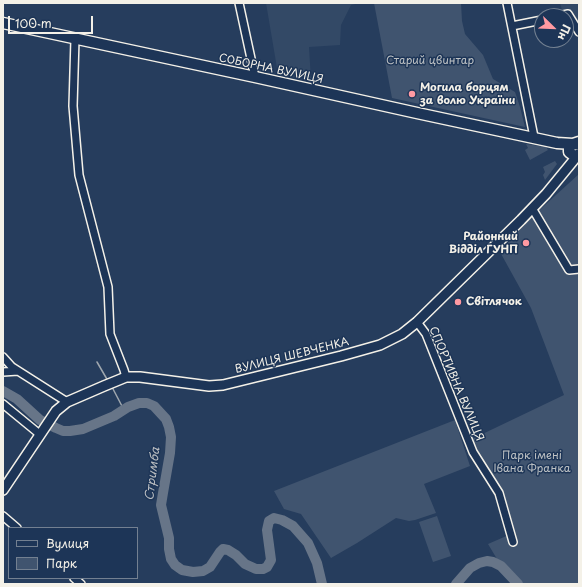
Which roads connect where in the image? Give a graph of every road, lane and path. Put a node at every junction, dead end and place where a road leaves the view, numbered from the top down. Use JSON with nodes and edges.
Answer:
{"nodes":[{"id":1,"x":239,"y":3,"type":"edge"},
{"id":2,"x":508,"y":3,"type":"edge"},
{"id":3,"x":534,"y":22,"type":"edge"},
{"id":4,"x":3,"y":23,"type":"edge"},
{"id":5,"x":512,"y":26,"type":"junction"},
{"id":6,"x":75,"y":38,"type":"junction"},
{"id":7,"x":255,"y":77,"type":"junction"},
{"id":8,"x":534,"y":137,"type":"junction"},
{"id":9,"x":575,"y":149,"type":"edge"},
{"id":10,"x":532,"y":208,"type":"junction"},
{"id":11,"x":579,"y":269,"type":"edge"},
{"id":12,"x":417,"y":322,"type":"junction"},
{"id":13,"x":3,"y":357,"type":"edge"},
{"id":14,"x":18,"y":371,"type":"junction"},
{"id":15,"x":3,"y":372,"type":"edge"},
{"id":16,"x":126,"y":377,"type":"junction"},
{"id":17,"x":67,"y":402,"type":"junction"},
{"id":18,"x":3,"y":404,"type":"edge"},
{"id":19,"x":41,"y":433,"type":"junction"},
{"id":20,"x":3,"y":490,"type":"edge"},
{"id":21,"x":3,"y":516,"type":"edge"},
{"id":22,"x":16,"y":527,"type":"edge"},
{"id":23,"x":513,"y":542,"type":"dead end"}],
"edges":[{"from":1,"to":7,"type":"street"},
{"from":2,"to":5,"type":"street"},
{"from":3,"to":5,"type":"street"},
{"from":4,"to":6,"type":"main road","name":"СОБОРНА ВУЛИЦЯ"},
{"from":5,"to":8,"type":"street"},
{"from":6,"to":7,"type":"main road","name":"СОБОРНА ВУЛИЦЯ"},
{"from":6,"to":16,"type":"street"},
{"from":7,"to":8,"type":"main road","name":"СОБОРНА ВУЛИЦЯ"},
{"from":8,"to":9,"type":"main road","name":"СОБОРНА ВУЛИЦЯ"},
{"from":9,"to":10,"type":"street","name":"ВУЛИЦЯ ШЕВЧЕНКА"},
{"from":10,"to":11,"type":"street"},
{"from":10,"to":12,"type":"street","name":"ВУЛИЦЯ ШЕВЧЕНКА"},
{"from":12,"to":16,"type":"street","name":"ВУЛИЦЯ ШЕВЧЕНКА"},
{"from":12,"to":23,"type":"street","name":"СПОРТИВНА ВУЛИЦЯ"},
{"from":13,"to":14,"type":"street"},
{"from":14,"to":15,"type":"street"},
{"from":14,"to":17,"type":"street"},
{"from":16,"to":17,"type":"street","name":"ВУЛИЦЯ ШЕВЧЕНКА"},
{"from":17,"to":19,"type":"street","name":"ВУЛИЦЯ ШЕВЧЕНКА"},
{"from":18,"to":19,"type":"street"},
{"from":19,"to":20,"type":"street","name":"ВУЛИЦЯ ШЕВЧЕНКА"},
{"from":21,"to":22,"type":"street"}]}
